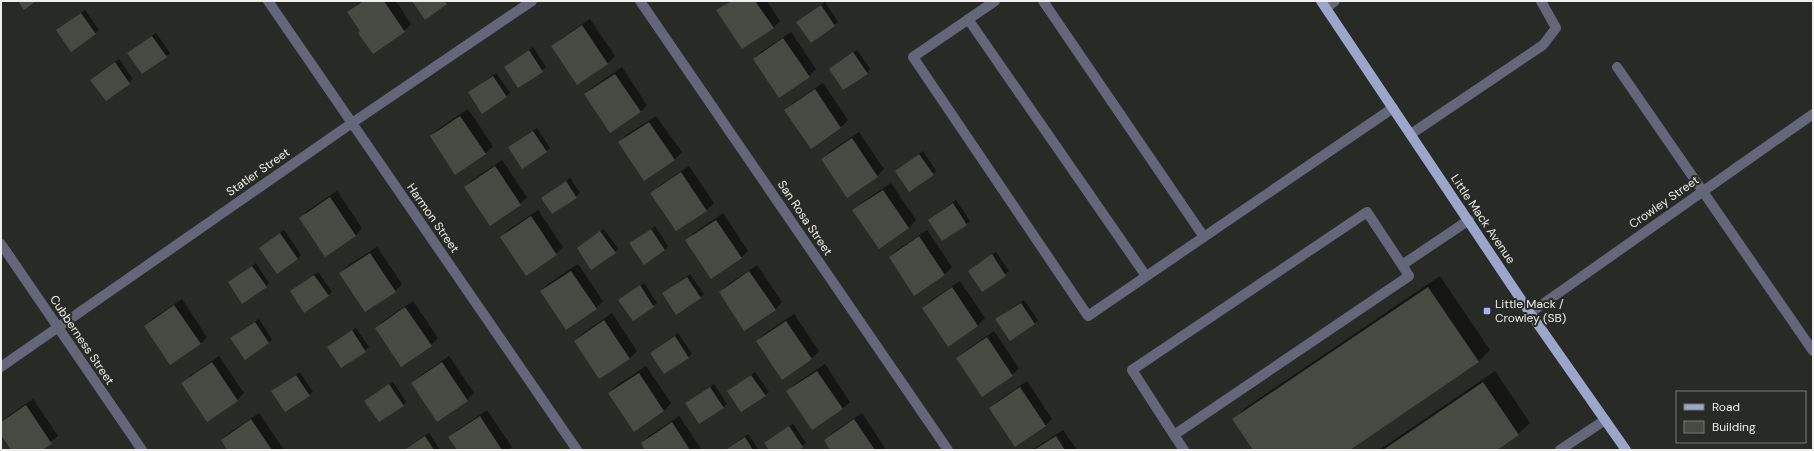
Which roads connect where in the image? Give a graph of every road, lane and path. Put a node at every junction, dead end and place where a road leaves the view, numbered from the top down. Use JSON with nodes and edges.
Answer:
{"nodes":[{"id":1,"x":268,"y":1,"type":"edge"},
{"id":2,"x":532,"y":1,"type":"edge"},
{"id":3,"x":640,"y":1,"type":"edge"},
{"id":4,"x":995,"y":1,"type":"edge"},
{"id":5,"x":1043,"y":1,"type":"edge"},
{"id":6,"x":1335,"y":1,"type":"edge"},
{"id":7,"x":1541,"y":1,"type":"edge"},
{"id":8,"x":1323,"y":4,"type":"edge"},
{"id":9,"x":968,"y":19,"type":"junction"},
{"id":10,"x":1617,"y":67,"type":"dead end"},
{"id":11,"x":1393,"y":108,"type":"junction"},
{"id":12,"x":1813,"y":114,"type":"edge"},
{"id":13,"x":352,"y":123,"type":"junction"},
{"id":14,"x":1411,"y":134,"type":"junction"},
{"id":15,"x":1703,"y":190,"type":"junction"},
{"id":16,"x":1469,"y":220,"type":"junction"},
{"id":17,"x":1204,"y":237,"type":"junction"},
{"id":18,"x":1,"y":244,"type":"edge"},
{"id":19,"x":1402,"y":265,"type":"junction"},
{"id":20,"x":1146,"y":276,"type":"junction"},
{"id":21,"x":1530,"y":313,"type":"junction"},
{"id":22,"x":59,"y":328,"type":"junction"},
{"id":23,"x":1813,"y":351,"type":"edge"},
{"id":24,"x":1,"y":368,"type":"edge"},
{"id":25,"x":1605,"y":420,"type":"junction"},
{"id":26,"x":1174,"y":436,"type":"junction"},
{"id":27,"x":142,"y":450,"type":"edge"},
{"id":28,"x":577,"y":450,"type":"edge"},
{"id":29,"x":948,"y":450,"type":"edge"},
{"id":30,"x":1184,"y":450,"type":"edge"},
{"id":31,"x":1560,"y":450,"type":"edge"},
{"id":32,"x":1626,"y":450,"type":"edge"}],
"edges":[{"from":1,"to":13,"type":"street","name":"Harmon Street"},
{"from":2,"to":13,"type":"street","name":"Statler Street"},
{"from":3,"to":29,"type":"street","name":"San Rosa Street"},
{"from":4,"to":9,"type":"street"},
{"from":5,"to":17,"type":"street"},
{"from":6,"to":8,"type":"street"},
{"from":7,"to":14,"type":"street"},
{"from":8,"to":11,"type":"main road","name":"Little Mack Avenue"},
{"from":9,"to":20,"type":"street"},
{"from":9,"to":20,"type":"street"},
{"from":10,"to":15,"type":"street"},
{"from":11,"to":14,"type":"main road","name":"Little Mack Avenue"},
{"from":11,"to":17,"type":"street"},
{"from":12,"to":15,"type":"street","name":"Crowley Street"},
{"from":13,"to":22,"type":"street","name":"Statler Street"},
{"from":13,"to":28,"type":"street","name":"Harmon Street"},
{"from":14,"to":16,"type":"main road","name":"Little Mack Avenue"},
{"from":15,"to":21,"type":"street","name":"Crowley Street"},
{"from":15,"to":23,"type":"street"},
{"from":16,"to":19,"type":"street"},
{"from":16,"to":21,"type":"main road","name":"Little Mack Avenue"},
{"from":17,"to":20,"type":"street"},
{"from":18,"to":22,"type":"street","name":"Cubberness Street"},
{"from":19,"to":26,"type":"street"},
{"from":19,"to":26,"type":"street"},
{"from":21,"to":25,"type":"main road","name":"Little Mack Avenue"},
{"from":22,"to":24,"type":"street","name":"Statler Street"},
{"from":22,"to":27,"type":"street","name":"Cubberness Street"},
{"from":25,"to":31,"type":"street"},
{"from":25,"to":32,"type":"main road","name":"Little Mack Avenue"},
{"from":26,"to":30,"type":"street"}]}
